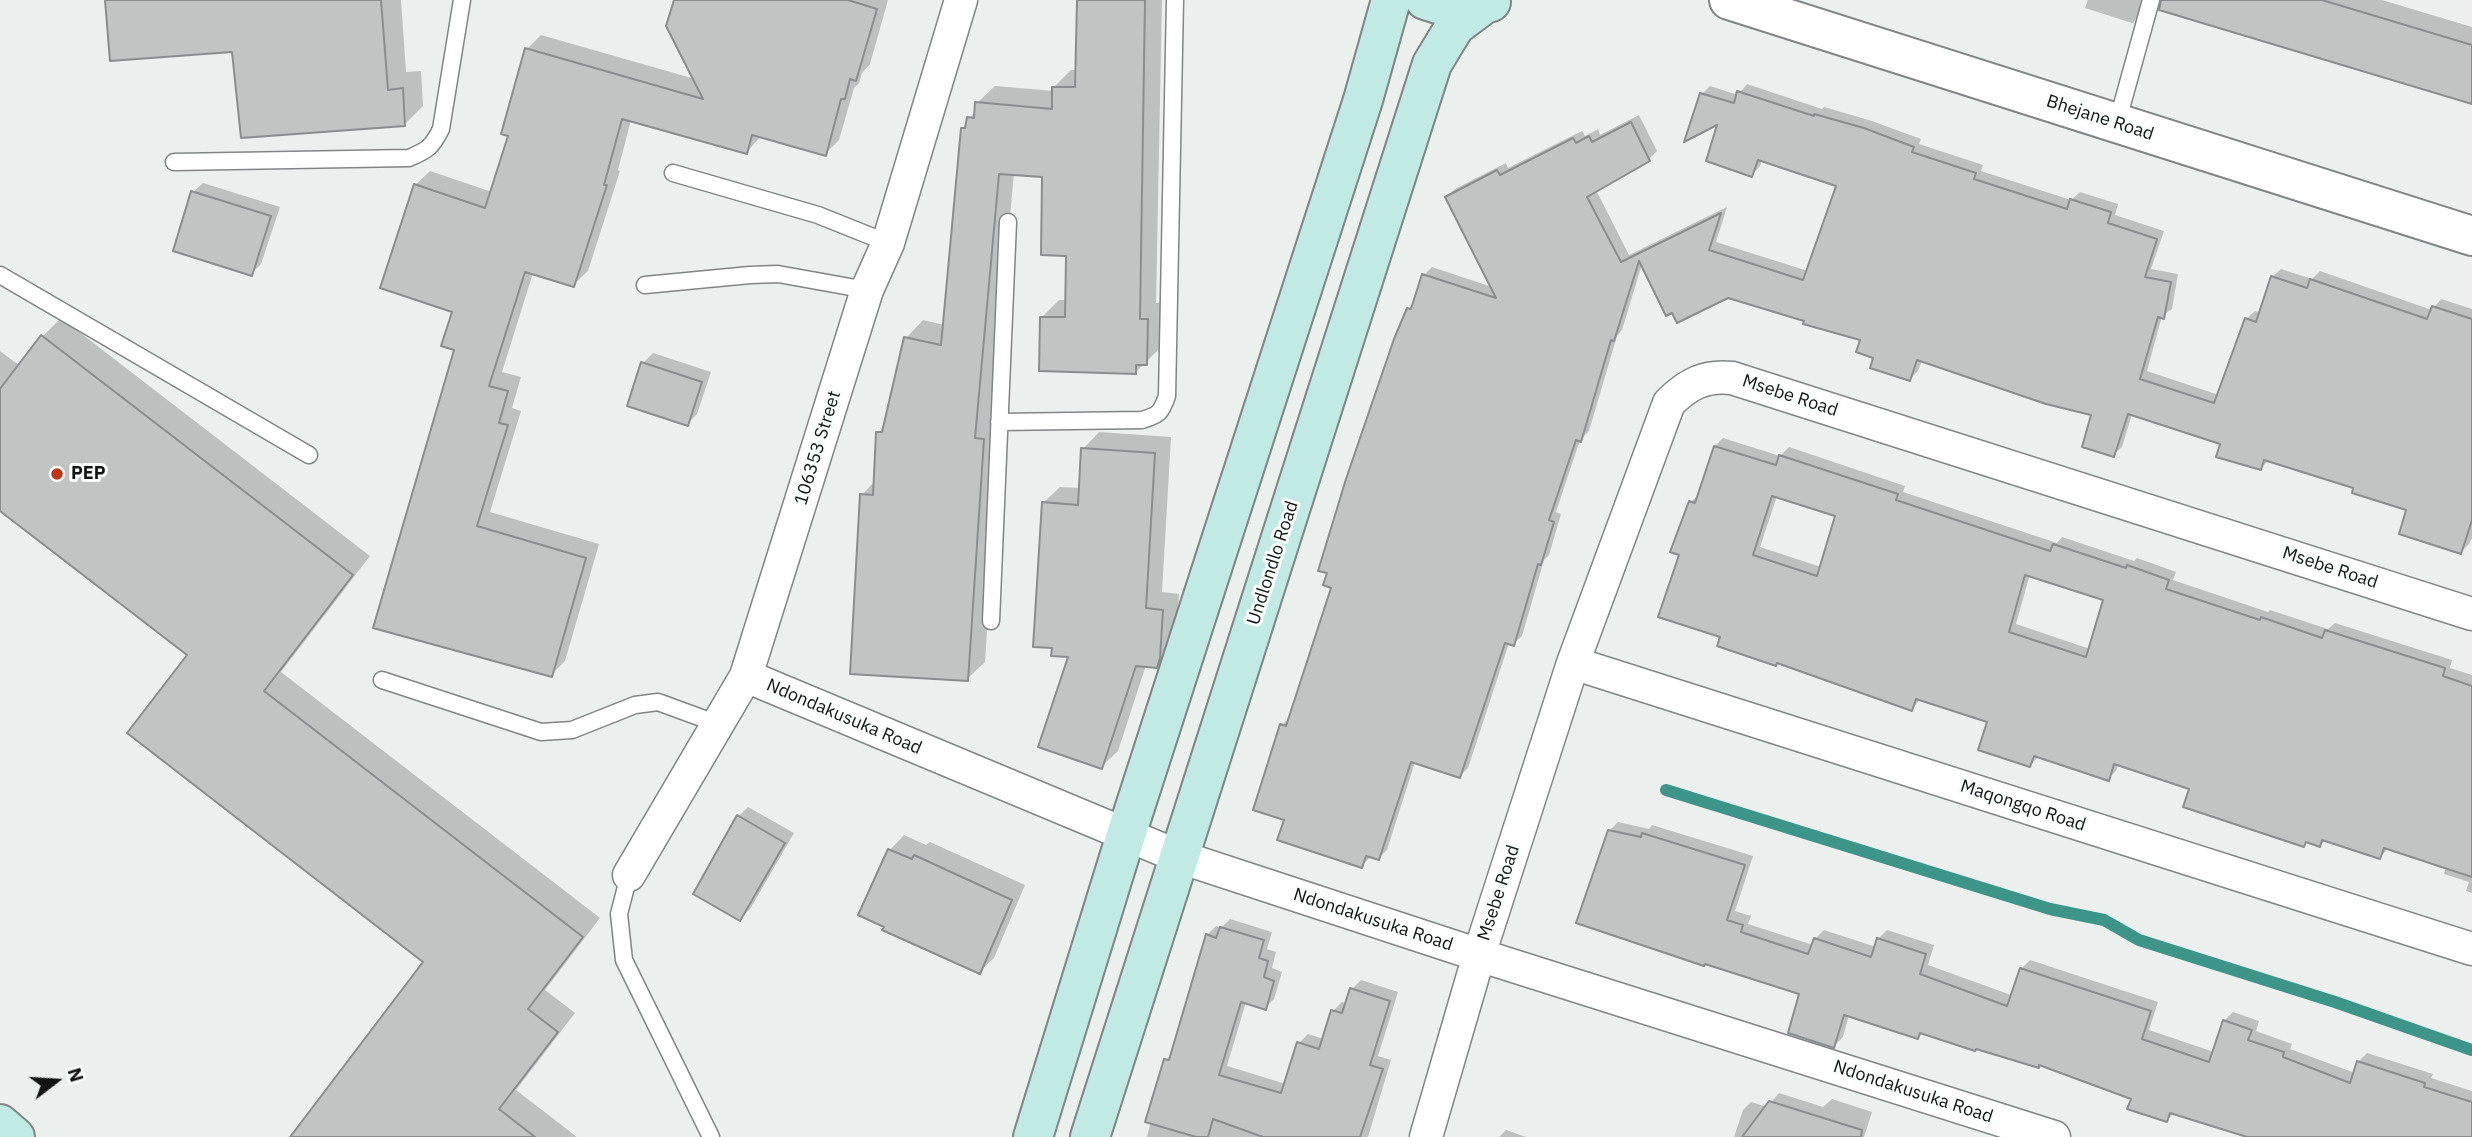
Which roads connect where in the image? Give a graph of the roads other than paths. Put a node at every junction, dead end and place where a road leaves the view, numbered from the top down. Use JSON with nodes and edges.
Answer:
{"nodes":[{"id":1,"x":462,"y":0,"type":"edge"},
{"id":2,"x":961,"y":0,"type":"edge"},
{"id":3,"x":1175,"y":0,"type":"edge"},
{"id":4,"x":1391,"y":0,"type":"edge"},
{"id":5,"x":1425,"y":0,"type":"edge"},
{"id":6,"x":1729,"y":0,"type":"edge"},
{"id":7,"x":2151,"y":0,"type":"edge"},
{"id":8,"x":1490,"y":3,"type":"edge"},
{"id":9,"x":2117,"y":123,"type":"junction"},
{"id":10,"x":174,"y":162,"type":"dead end"},
{"id":11,"x":673,"y":173,"type":"dead end"},
{"id":12,"x":1008,"y":222,"type":"dead end"},
{"id":13,"x":2472,"y":236,"type":"edge"},
{"id":14,"x":888,"y":243,"type":"junction"},
{"id":15,"x":0,"y":275,"type":"edge"},
{"id":16,"x":645,"y":285,"type":"dead end"},
{"id":17,"x":867,"y":290,"type":"junction"},
{"id":18,"x":999,"y":422,"type":"junction"},
{"id":19,"x":309,"y":454,"type":"dead end"},
{"id":20,"x":2472,"y":614,"type":"edge"},
{"id":21,"x":991,"y":621,"type":"dead end"},
{"id":22,"x":1573,"y":663,"type":"junction"},
{"id":23,"x":746,"y":676,"type":"junction"},
{"id":24,"x":382,"y":680,"type":"dead end"},
{"id":25,"x":718,"y":724,"type":"junction"},
{"id":26,"x":1126,"y":835,"type":"junction"},
{"id":27,"x":1180,"y":857,"type":"junction"},
{"id":28,"x":629,"y":875,"type":"joint"},
{"id":29,"x":2472,"y":949,"type":"edge"},
{"id":30,"x":1479,"y":955,"type":"junction"},
{"id":31,"x":0,"y":1124,"type":"edge"},
{"id":32,"x":16,"y":1137,"type":"edge"},
{"id":33,"x":711,"y":1137,"type":"edge"},
{"id":34,"x":1033,"y":1137,"type":"edge"},
{"id":35,"x":1090,"y":1137,"type":"edge"},
{"id":36,"x":1426,"y":1137,"type":"edge"},
{"id":37,"x":2054,"y":1137,"type":"edge"}],
"edges":[{"from":1,"to":10,"type":"lane"},
{"from":2,"to":14,"type":"street","name":"106353 Street"},
{"from":3,"to":18,"type":"lane"},
{"from":4,"to":26,"type":"main road"},
{"from":5,"to":8,"type":"main road"},
{"from":6,"to":9,"type":"street","name":"Bhejane Road"},
{"from":7,"to":9,"type":"lane"},
{"from":8,"to":27,"type":"main road","name":"Undlondlo Road"},
{"from":9,"to":13,"type":"street","name":"Bhejane Road"},
{"from":11,"to":14,"type":"lane"},
{"from":12,"to":18,"type":"lane"},
{"from":14,"to":17,"type":"street","name":"106353 Street"},
{"from":15,"to":19,"type":"lane"},
{"from":16,"to":17,"type":"lane"},
{"from":17,"to":23,"type":"street","name":"106353 Street"},
{"from":18,"to":21,"type":"lane"},
{"from":20,"to":22,"type":"street","name":"Msebe Road"},
{"from":22,"to":29,"type":"street","name":"Maqongqo Road"},
{"from":22,"to":30,"type":"street","name":"Msebe Road"},
{"from":23,"to":25,"type":"street","name":"106353 Street"},
{"from":23,"to":26,"type":"street","name":"Ndondakusuka Road"},
{"from":24,"to":25,"type":"lane"},
{"from":25,"to":28,"type":"street","name":"106353 Street"},
{"from":26,"to":27,"type":"street","name":"Ndondakusuka Road"},
{"from":26,"to":34,"type":"main road"},
{"from":27,"to":30,"type":"street","name":"Ndondakusuka Road"},
{"from":27,"to":35,"type":"main road","name":"Undlondlo Road"},
{"from":28,"to":33,"type":"lane"},
{"from":30,"to":36,"type":"street","name":"Msebe Road"},
{"from":30,"to":37,"type":"street","name":"Ndondakusuka Road"},
{"from":31,"to":32,"type":"main road"}]}
